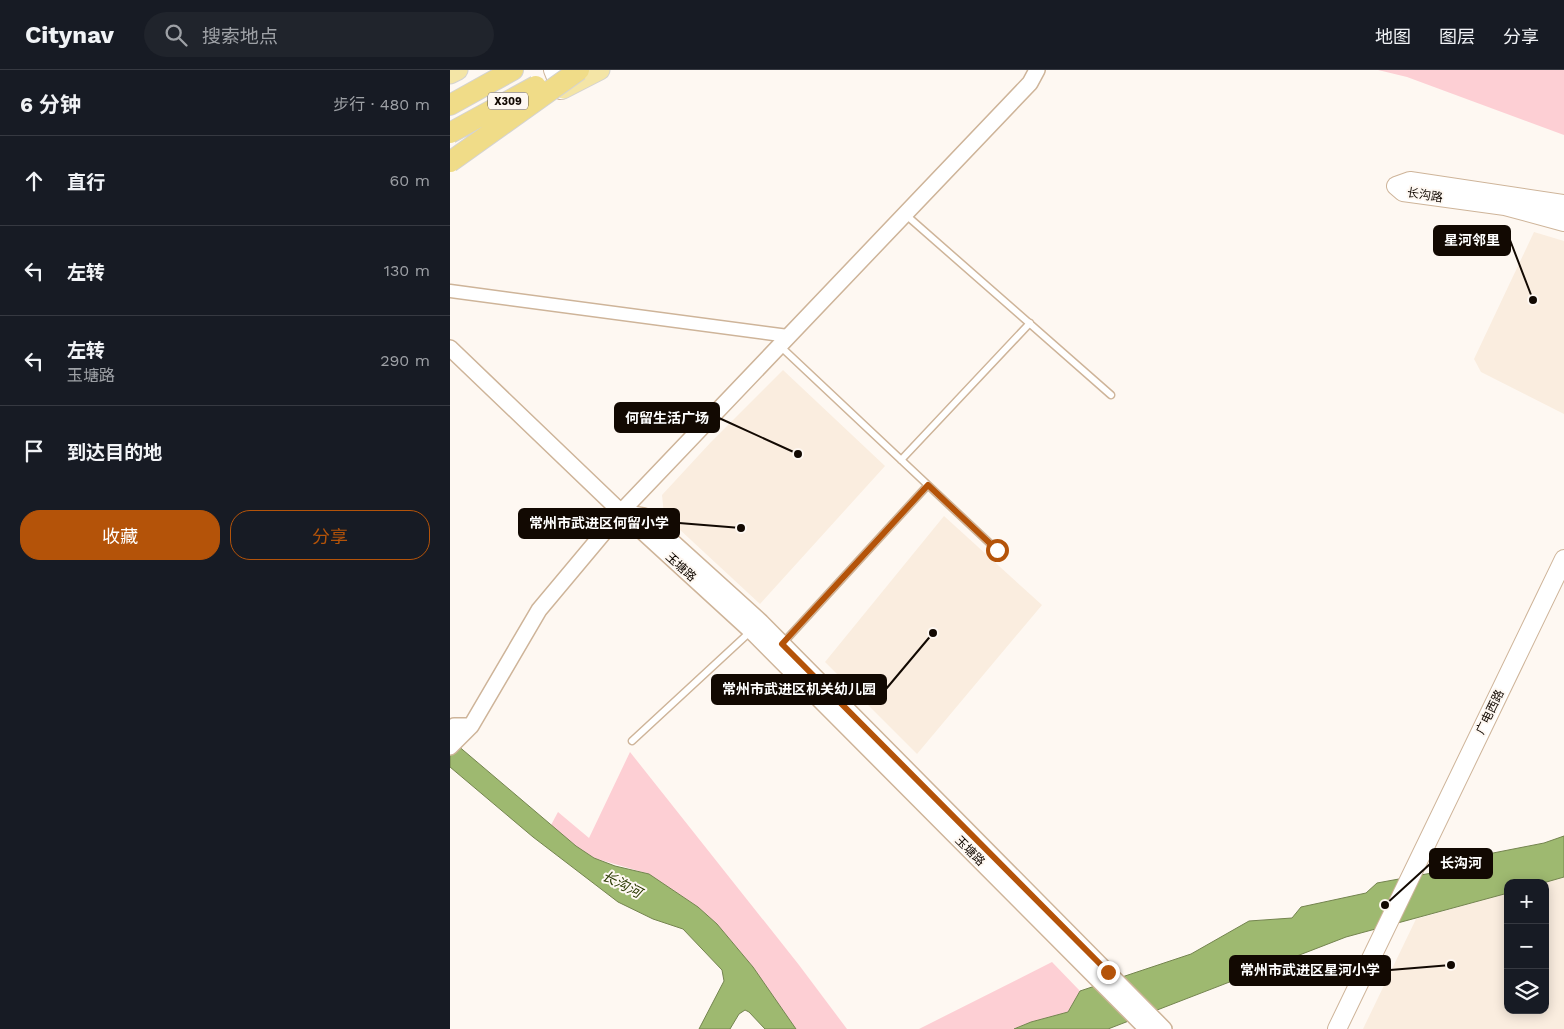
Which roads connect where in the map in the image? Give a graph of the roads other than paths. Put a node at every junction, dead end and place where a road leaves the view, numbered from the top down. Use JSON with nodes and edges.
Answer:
{"nodes":[{"id":1,"x":458,"y":70,"type":"edge"},
{"id":2,"x":485,"y":70,"type":"edge"},
{"id":3,"x":501,"y":70,"type":"edge"},
{"id":4,"x":514,"y":70,"type":"edge"},
{"id":5,"x":600,"y":70,"type":"edge"},
{"id":6,"x":1037,"y":70,"type":"edge"},
{"id":7,"x":450,"y":74,"type":"edge"},
{"id":8,"x":568,"y":74,"type":"edge"},
{"id":9,"x":450,"y":90,"type":"edge"},
{"id":10,"x":450,"y":100,"type":"edge"},
{"id":11,"x":450,"y":105,"type":"edge"},
{"id":12,"x":450,"y":132,"type":"edge"},
{"id":13,"x":450,"y":137,"type":"edge"},
{"id":14,"x":450,"y":162,"type":"edge"},
{"id":15,"x":450,"y":169,"type":"edge"},
{"id":16,"x":1564,"y":204,"type":"edge"},
{"id":17,"x":905,"y":214,"type":"junction"},
{"id":18,"x":1564,"y":222,"type":"edge"},
{"id":19,"x":450,"y":291,"type":"edge"},
{"id":20,"x":1030,"y":323,"type":"junction"},
{"id":21,"x":784,"y":341,"type":"junction"},
{"id":22,"x":450,"y":348,"type":"edge"},
{"id":23,"x":1111,"y":395,"type":"dead end"},
{"id":24,"x":901,"y":460,"type":"junction"},
{"id":25,"x":928,"y":485,"type":"junction"},
{"id":26,"x":621,"y":512,"type":"junction"},
{"id":27,"x":997,"y":550,"type":"dead end"},
{"id":28,"x":1564,"y":559,"type":"edge"},
{"id":29,"x":1564,"y":584,"type":"edge"},
{"id":30,"x":756,"y":626,"type":"junction"},
{"id":31,"x":778,"y":649,"type":"junction"},
{"id":32,"x":453,"y":736,"type":"edge"},
{"id":33,"x":632,"y":742,"type":"dead end"},
{"id":34,"x":1422,"y":866,"type":"junction"},
{"id":35,"x":1390,"y":935,"type":"junction"},
{"id":36,"x":1147,"y":1023,"type":"edge"},
{"id":37,"x":1164,"y":1029,"type":"edge"},
{"id":38,"x":1337,"y":1029,"type":"edge"},
{"id":39,"x":1348,"y":1029,"type":"edge"}],
"edges":[{"from":1,"to":7,"type":"main road"},
{"from":2,"to":9,"type":"highway"},
{"from":3,"to":10,"type":"main road"},
{"from":4,"to":11,"type":"highway","number":"X309"},
{"from":5,"to":8,"type":"main road"},
{"from":6,"to":17,"type":"street"},
{"from":8,"to":12,"type":"highway","number":"X309","bridge":true},
{"from":8,"to":13,"type":"main road"},
{"from":8,"to":14,"type":"highway","bridge":true},
{"from":8,"to":15,"type":"main road"},
{"from":16,"to":18,"type":"main road","name":"长沟路"},
{"from":17,"to":20,"type":"lane"},
{"from":17,"to":21,"type":"street"},
{"from":19,"to":21,"type":"street"},
{"from":20,"to":23,"type":"lane"},
{"from":20,"to":24,"type":"lane"},
{"from":21,"to":24,"type":"lane"},
{"from":21,"to":26,"type":"street"},
{"from":22,"to":26,"type":"street","name":"玉塘路"},
{"from":24,"to":25,"type":"lane"},
{"from":25,"to":27,"type":"lane"},
{"from":25,"to":31,"type":"lane"},
{"from":26,"to":30,"type":"street","name":"玉塘路"},
{"from":26,"to":32,"type":"street"},
{"from":28,"to":34,"type":"main road","name":"广电西路"},
{"from":29,"to":34,"type":"main road","name":"广电西路"},
{"from":30,"to":31,"type":"street","name":"玉塘路"},
{"from":30,"to":33,"type":"lane"},
{"from":31,"to":36,"type":"street","name":"玉塘路"},
{"from":34,"to":35,"type":"main road"},
{"from":35,"to":38,"type":"main road"},
{"from":35,"to":39,"type":"main road"},
{"from":36,"to":37,"type":"street","name":"玉塘路"}]}
